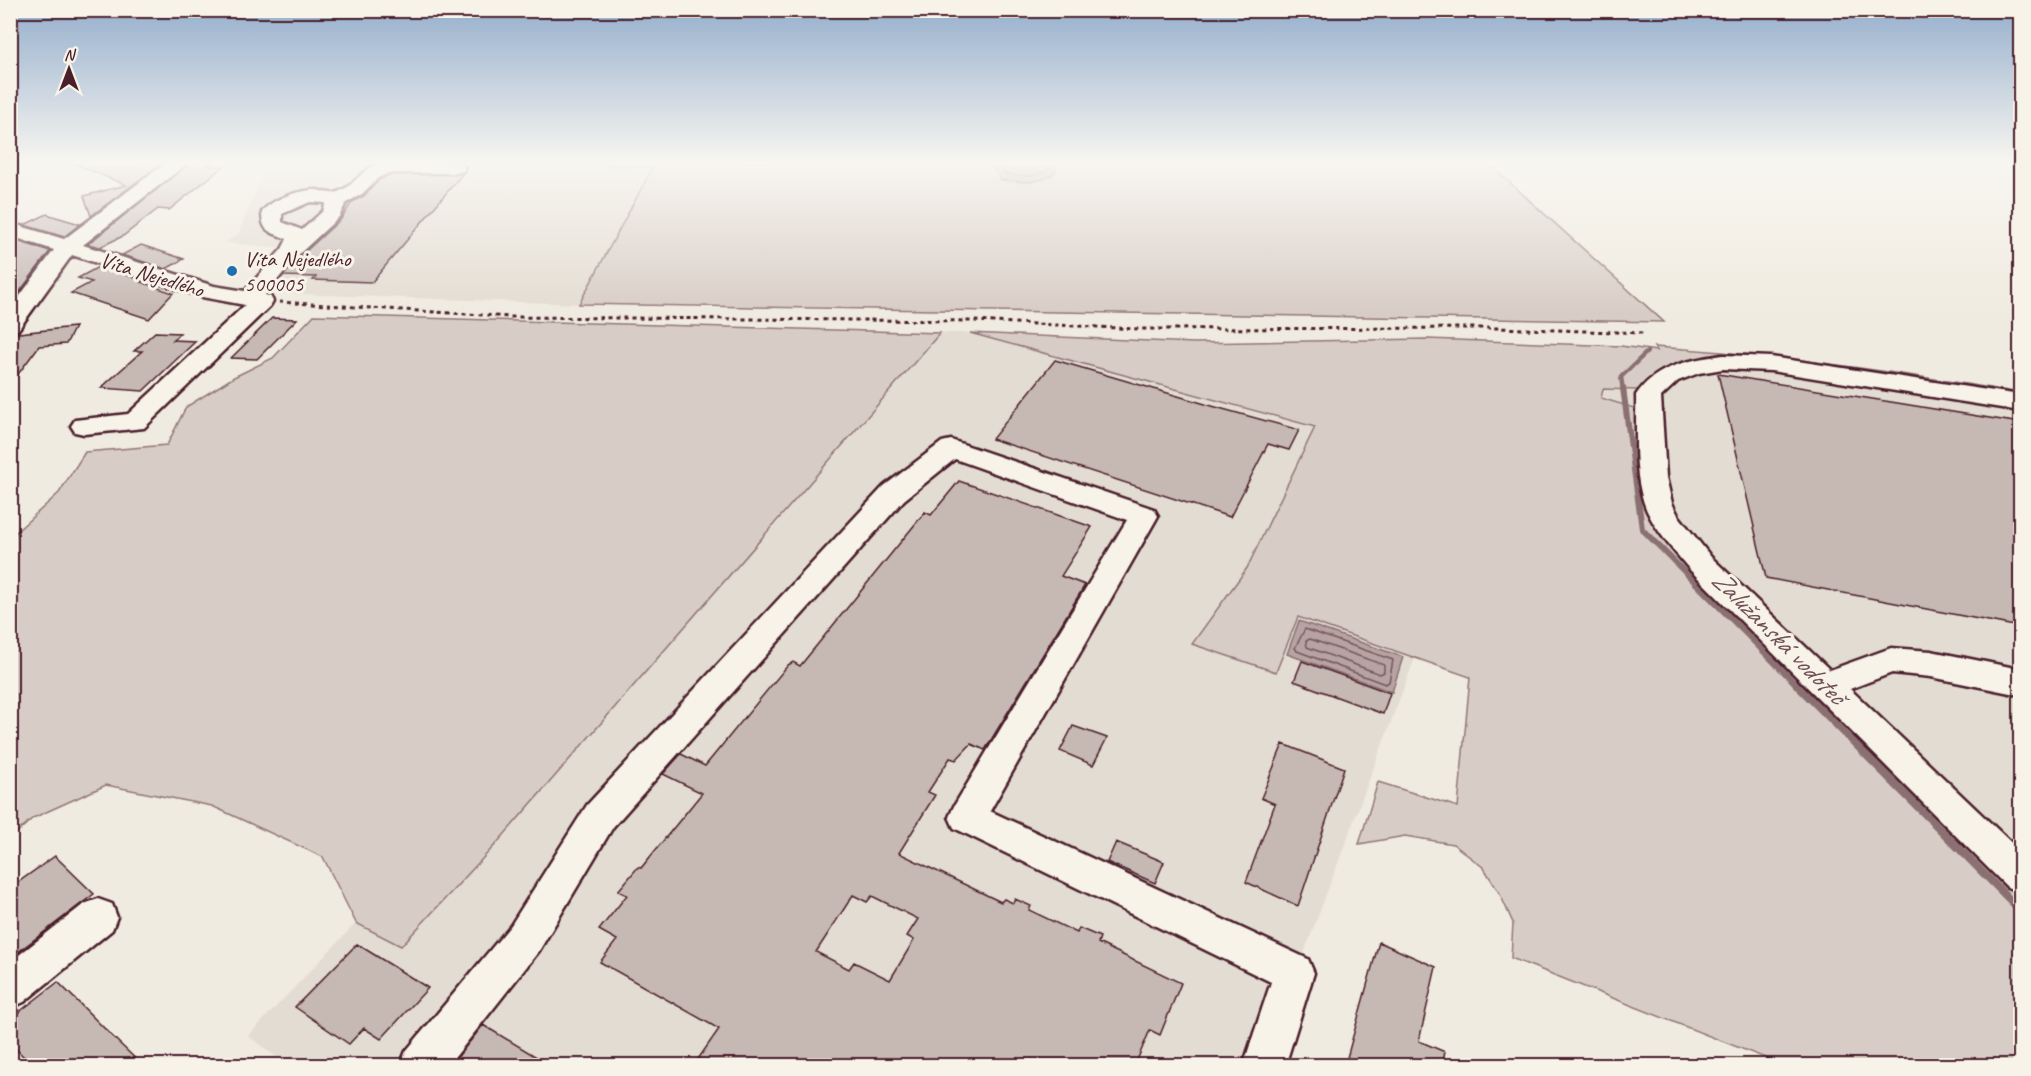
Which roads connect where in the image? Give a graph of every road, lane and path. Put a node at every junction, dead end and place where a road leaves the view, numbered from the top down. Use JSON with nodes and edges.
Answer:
{"nodes":[{"id":1,"x":113,"y":212,"type":"edge"},
{"id":2,"x":272,"y":212,"type":"edge"},
{"id":3,"x":332,"y":212,"type":"edge"},
{"id":4,"x":10,"y":229,"type":"edge"},
{"id":5,"x":67,"y":247,"type":"junction"},
{"id":6,"x":291,"y":251,"type":"junction"},
{"id":7,"x":256,"y":300,"type":"junction"},
{"id":8,"x":10,"y":325,"type":"edge"},
{"id":9,"x":1646,"y":333,"type":"dead end"},
{"id":10,"x":2020,"y":403,"type":"edge"},
{"id":11,"x":84,"y":426,"type":"dead end"},
{"id":12,"x":2020,"y":682,"type":"edge"},
{"id":13,"x":1826,"y":686,"type":"junction"},
{"id":14,"x":2020,"y":875,"type":"edge"},
{"id":15,"x":98,"y":918,"type":"dead end"},
{"id":16,"x":10,"y":988,"type":"edge"},
{"id":17,"x":422,"y":1065,"type":"edge"},
{"id":18,"x":1263,"y":1065,"type":"edge"}],
"edges":[{"from":1,"to":5,"type":"street"},
{"from":2,"to":6,"type":"street"},
{"from":3,"to":6,"type":"street"},
{"from":4,"to":5,"type":"street","name":"Víta Nejedlého"},
{"from":5,"to":7,"type":"street","name":"Víta Nejedlého"},
{"from":5,"to":8,"type":"street"},
{"from":6,"to":7,"type":"street"},
{"from":7,"to":9,"type":"path"},
{"from":7,"to":11,"type":"street"},
{"from":10,"to":13,"type":"street"},
{"from":12,"to":13,"type":"street"},
{"from":13,"to":14,"type":"street"},
{"from":15,"to":16,"type":"street"},
{"from":17,"to":18,"type":"street"}]}
